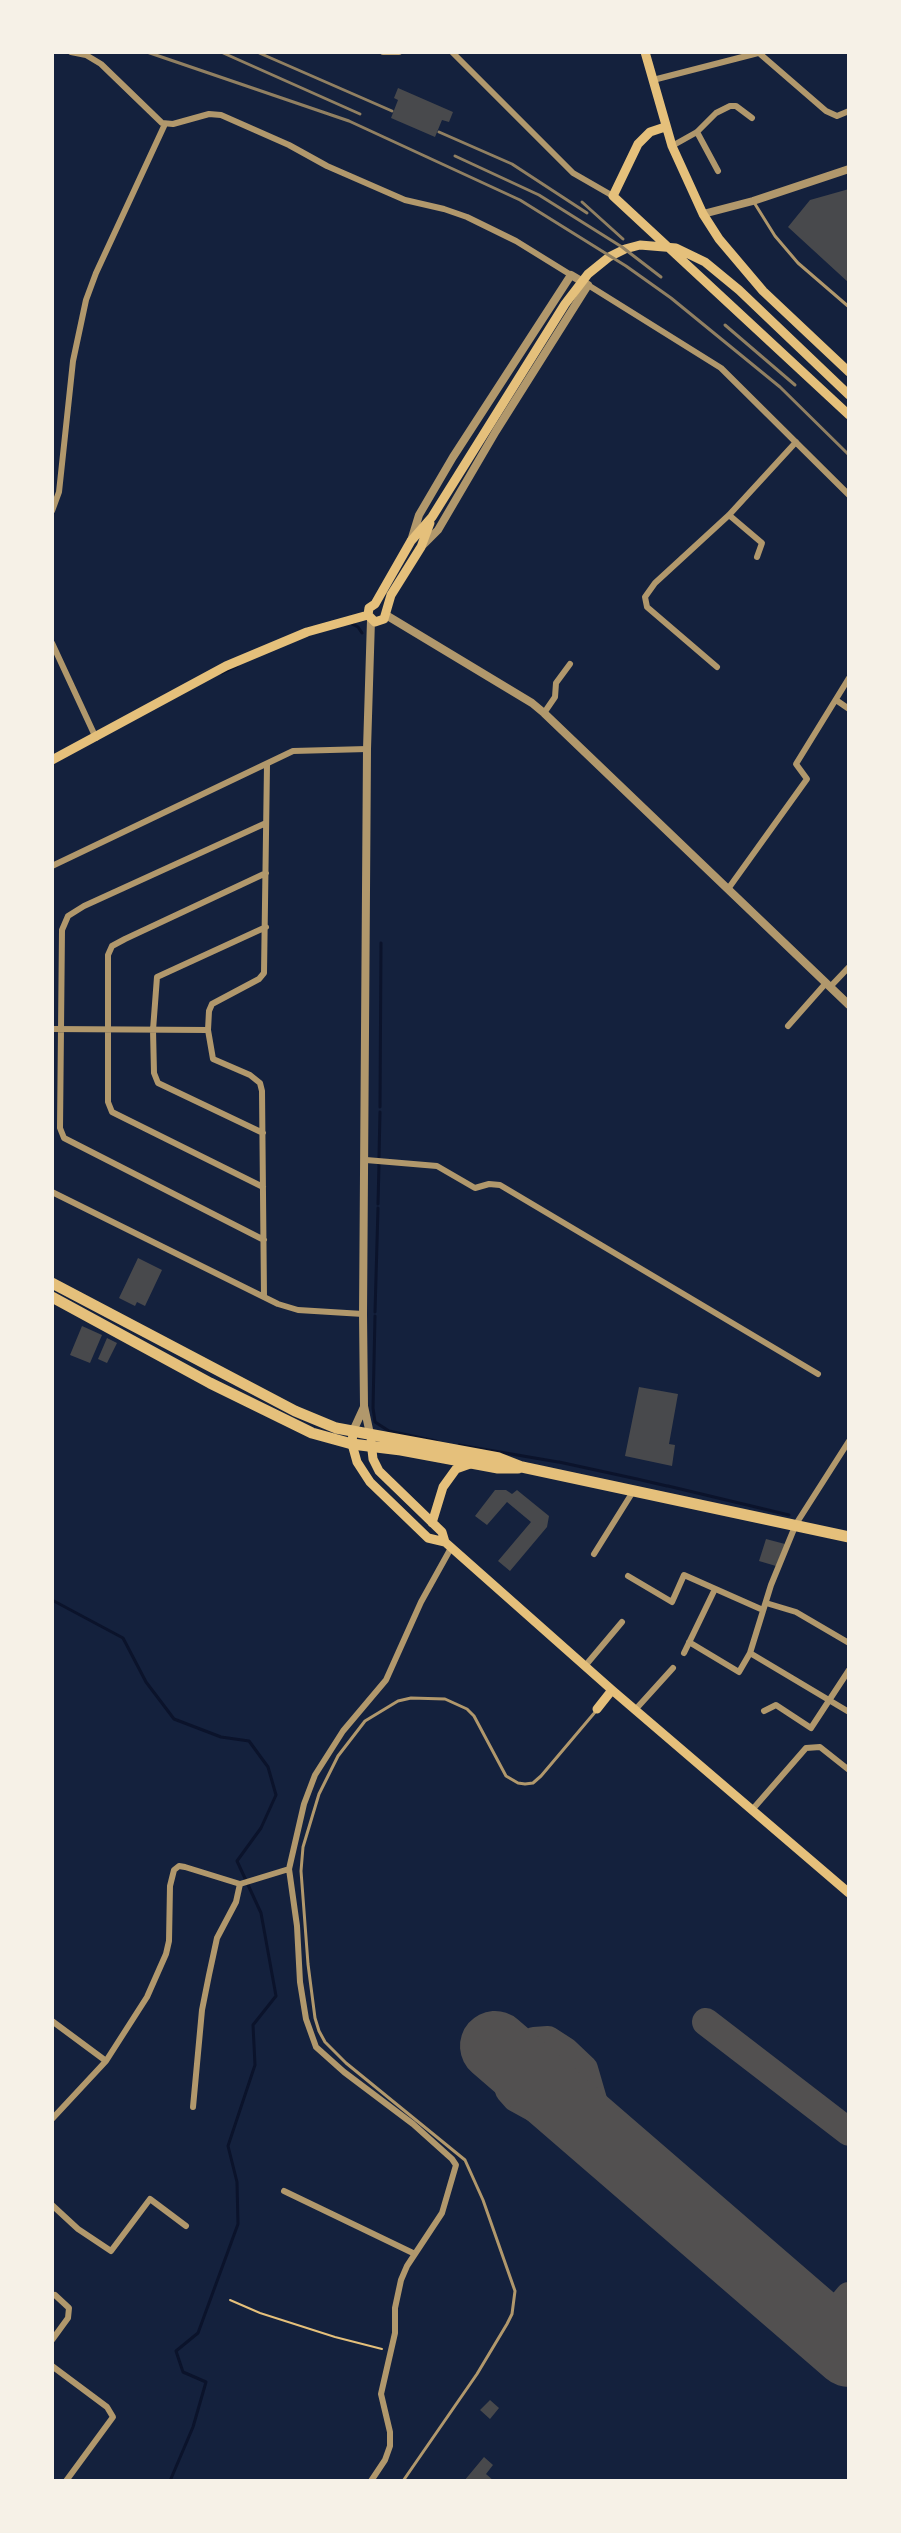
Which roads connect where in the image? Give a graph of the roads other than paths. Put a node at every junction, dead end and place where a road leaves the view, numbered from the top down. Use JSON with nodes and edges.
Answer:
{"nodes":[{"id":1,"x":71,"y":52,"type":"edge"},
{"id":2,"x":383,"y":52,"type":"edge"},
{"id":3,"x":399,"y":52,"type":"edge"},
{"id":4,"x":452,"y":52,"type":"edge"},
{"id":5,"x":645,"y":52,"type":"edge"},
{"id":6,"x":761,"y":53,"type":"edge"},
{"id":7,"x":653,"y":80,"type":"junction"},
{"id":8,"x":849,"y":111,"type":"edge"},
{"id":9,"x":752,"y":118,"type":"dead end"},
{"id":10,"x":165,"y":124,"type":"junction"},
{"id":11,"x":665,"y":127,"type":"junction"},
{"id":12,"x":697,"y":132,"type":"junction"},
{"id":13,"x":672,"y":146,"type":"junction"},
{"id":14,"x":849,"y":169,"type":"edge"},
{"id":15,"x":718,"y":171,"type":"dead end"},
{"id":16,"x":613,"y":196,"type":"junction"},
{"id":17,"x":753,"y":201,"type":"junction"},
{"id":18,"x":703,"y":214,"type":"junction"},
{"id":19,"x":571,"y":275,"type":"junction"},
{"id":20,"x":588,"y":285,"type":"junction"},
{"id":21,"x":849,"y":307,"type":"edge"},
{"id":22,"x":849,"y":372,"type":"edge"},
{"id":23,"x":849,"y":395,"type":"edge"},
{"id":24,"x":849,"y":415,"type":"edge"},
{"id":25,"x":796,"y":442,"type":"junction"},
{"id":26,"x":849,"y":495,"type":"edge"},
{"id":27,"x":52,"y":511,"type":"edge"},
{"id":28,"x":729,"y":515,"type":"junction"},
{"id":29,"x":432,"y":517,"type":"junction"},
{"id":30,"x":411,"y":541,"type":"junction"},
{"id":31,"x":421,"y":547,"type":"junction"},
{"id":32,"x":757,"y":557,"type":"dead end"},
{"id":33,"x":375,"y":604,"type":"junction"},
{"id":34,"x":386,"y":612,"type":"junction"},
{"id":35,"x":369,"y":618,"type":"junction"},
{"id":36,"x":52,"y":643,"type":"edge"},
{"id":37,"x":570,"y":664,"type":"dead end"},
{"id":38,"x":717,"y":667,"type":"dead end"},
{"id":39,"x":849,"y":678,"type":"edge"},
{"id":40,"x":836,"y":700,"type":"junction"},
{"id":41,"x":849,"y":709,"type":"edge"},
{"id":42,"x":544,"y":713,"type":"junction"},
{"id":43,"x":96,"y":738,"type":"junction"},
{"id":44,"x":367,"y":749,"type":"junction"},
{"id":45,"x":52,"y":760,"type":"edge"},
{"id":46,"x":267,"y":765,"type":"junction"},
{"id":47,"x":266,"y":823,"type":"junction"},
{"id":48,"x":52,"y":866,"type":"edge"},
{"id":49,"x":266,"y":873,"type":"junction"},
{"id":50,"x":728,"y":889,"type":"junction"},
{"id":51,"x":266,"y":927,"type":"junction"},
{"id":52,"x":849,"y":967,"type":"edge"},
{"id":53,"x":828,"y":985,"type":"junction"},
{"id":54,"x":849,"y":1005,"type":"edge"},
{"id":55,"x":788,"y":1026,"type":"dead end"},
{"id":56,"x":52,"y":1029,"type":"edge"},
{"id":57,"x":62,"y":1030,"type":"junction"},
{"id":58,"x":107,"y":1030,"type":"junction"},
{"id":59,"x":153,"y":1030,"type":"junction"},
{"id":60,"x":208,"y":1030,"type":"junction"},
{"id":61,"x":263,"y":1133,"type":"junction"},
{"id":62,"x":366,"y":1162,"type":"junction"},
{"id":63,"x":263,"y":1187,"type":"junction"},
{"id":64,"x":52,"y":1192,"type":"edge"},
{"id":65,"x":264,"y":1240,"type":"junction"},
{"id":66,"x":52,"y":1283,"type":"edge"},
{"id":67,"x":52,"y":1297,"type":"edge"},
{"id":68,"x":264,"y":1297,"type":"junction"},
{"id":69,"x":363,"y":1314,"type":"junction"},
{"id":70,"x":818,"y":1374,"type":"dead end"},
{"id":71,"x":364,"y":1406,"type":"junction"},
{"id":72,"x":364,"y":1436,"type":"junction"},
{"id":73,"x":849,"y":1441,"type":"edge"},
{"id":74,"x":352,"y":1444,"type":"junction"},
{"id":75,"x":473,"y":1463,"type":"junction"},
{"id":76,"x":522,"y":1467,"type":"junction"},
{"id":77,"x":634,"y":1490,"type":"junction"},
{"id":78,"x":432,"y":1523,"type":"junction"},
{"id":79,"x":796,"y":1524,"type":"junction"},
{"id":80,"x":849,"y":1537,"type":"edge"},
{"id":81,"x":448,"y":1545,"type":"junction"},
{"id":82,"x":594,"y":1554,"type":"dead end"},
{"id":83,"x":628,"y":1576,"type":"dead end"},
{"id":84,"x":715,"y":1589,"type":"junction"},
{"id":85,"x":764,"y":1606,"type":"junction"},
{"id":86,"x":622,"y":1622,"type":"dead end"},
{"id":87,"x":689,"y":1642,"type":"junction"},
{"id":88,"x":849,"y":1643,"type":"edge"},
{"id":89,"x":684,"y":1653,"type":"dead end"},
{"id":90,"x":750,"y":1653,"type":"junction"},
{"id":91,"x":585,"y":1666,"type":"junction"},
{"id":92,"x":673,"y":1668,"type":"dead end"},
{"id":93,"x":849,"y":1670,"type":"edge"},
{"id":94,"x":612,"y":1690,"type":"junction"},
{"id":95,"x":829,"y":1701,"type":"junction"},
{"id":96,"x":597,"y":1709,"type":"joint"},
{"id":97,"x":635,"y":1710,"type":"junction"},
{"id":98,"x":764,"y":1711,"type":"dead end"},
{"id":99,"x":849,"y":1712,"type":"edge"},
{"id":100,"x":849,"y":1770,"type":"edge"},
{"id":101,"x":752,"y":1810,"type":"junction"},
{"id":102,"x":289,"y":1869,"type":"junction"},
{"id":103,"x":242,"y":1884,"type":"junction"},
{"id":104,"x":849,"y":1893,"type":"edge"},
{"id":105,"x":52,"y":2021,"type":"edge"},
{"id":106,"x":106,"y":2061,"type":"junction"},
{"id":107,"x":193,"y":2107,"type":"dead end"},
{"id":108,"x":52,"y":2119,"type":"edge"},
{"id":109,"x":284,"y":2191,"type":"dead end"},
{"id":110,"x":52,"y":2205,"type":"edge"},
{"id":111,"x":186,"y":2226,"type":"dead end"},
{"id":112,"x":415,"y":2254,"type":"junction"},
{"id":113,"x":55,"y":2295,"type":"dead end"},
{"id":114,"x":52,"y":2340,"type":"edge"},
{"id":115,"x":52,"y":2366,"type":"edge"},
{"id":116,"x":66,"y":2481,"type":"edge"},
{"id":117,"x":371,"y":2481,"type":"edge"},
{"id":118,"x":403,"y":2481,"type":"edge"}],
"edges":[{"from":1,"to":10,"type":"street"},
{"from":2,"to":3,"type":"street"},
{"from":4,"to":16,"type":"street"},
{"from":5,"to":7,"type":"main road"},
{"from":6,"to":7,"type":"street"},
{"from":6,"to":8,"type":"street"},
{"from":7,"to":11,"type":"main road"},
{"from":9,"to":12,"type":"street"},
{"from":10,"to":19,"type":"street"},
{"from":10,"to":27,"type":"street"},
{"from":11,"to":13,"type":"main road"},
{"from":11,"to":16,"type":"main road"},
{"from":12,"to":13,"type":"street"},
{"from":12,"to":15,"type":"street"},
{"from":13,"to":18,"type":"main road"},
{"from":14,"to":17,"type":"street"},
{"from":16,"to":24,"type":"main road"},
{"from":17,"to":18,"type":"street"},
{"from":17,"to":21,"type":"lane"},
{"from":18,"to":22,"type":"main road"},
{"from":19,"to":20,"type":"street"},
{"from":19,"to":30,"type":"street"},
{"from":20,"to":25,"type":"street"},
{"from":20,"to":31,"type":"street"},
{"from":23,"to":29,"type":"main road"},
{"from":25,"to":26,"type":"street"},
{"from":25,"to":28,"type":"street"},
{"from":28,"to":32,"type":"street"},
{"from":28,"to":38,"type":"street"},
{"from":29,"to":30,"type":"main road"},
{"from":29,"to":31,"type":"main road"},
{"from":30,"to":33,"type":"main road"},
{"from":31,"to":34,"type":"main road"},
{"from":33,"to":34,"type":"main road"},
{"from":33,"to":35,"type":"main road"},
{"from":34,"to":35,"type":"main road"},
{"from":34,"to":42,"type":"street"},
{"from":35,"to":43,"type":"main road"},
{"from":35,"to":44,"type":"street"},
{"from":36,"to":43,"type":"street"},
{"from":37,"to":42,"type":"street"},
{"from":39,"to":40,"type":"street"},
{"from":40,"to":41,"type":"street"},
{"from":40,"to":50,"type":"street"},
{"from":42,"to":50,"type":"street"},
{"from":43,"to":45,"type":"main road"},
{"from":44,"to":46,"type":"street"},
{"from":44,"to":62,"type":"street"},
{"from":46,"to":47,"type":"street"},
{"from":46,"to":48,"type":"street"},
{"from":47,"to":49,"type":"street"},
{"from":47,"to":57,"type":"street"},
{"from":49,"to":51,"type":"street"},
{"from":49,"to":58,"type":"street"},
{"from":50,"to":53,"type":"street"},
{"from":51,"to":59,"type":"street"},
{"from":51,"to":60,"type":"street"},
{"from":52,"to":53,"type":"street"},
{"from":53,"to":54,"type":"street"},
{"from":53,"to":55,"type":"street"},
{"from":56,"to":57,"type":"street"},
{"from":57,"to":58,"type":"street"},
{"from":57,"to":65,"type":"street"},
{"from":58,"to":59,"type":"street"},
{"from":58,"to":63,"type":"street"},
{"from":59,"to":60,"type":"street"},
{"from":59,"to":61,"type":"street"},
{"from":60,"to":61,"type":"street"},
{"from":61,"to":63,"type":"street"},
{"from":62,"to":69,"type":"street"},
{"from":62,"to":70,"type":"street"},
{"from":63,"to":65,"type":"street"},
{"from":64,"to":68,"type":"street"},
{"from":65,"to":68,"type":"street"},
{"from":66,"to":72,"type":"highway"},
{"from":67,"to":74,"type":"highway"},
{"from":68,"to":69,"type":"street"},
{"from":69,"to":71,"type":"street"},
{"from":71,"to":72,"type":"street"},
{"from":71,"to":72,"type":"street"},
{"from":72,"to":74,"type":"highway"},
{"from":72,"to":74,"type":"main road"},
{"from":72,"to":75,"type":"highway"},
{"from":72,"to":76,"type":"highway"},
{"from":72,"to":78,"type":"main road"},
{"from":73,"to":79,"type":"street"},
{"from":74,"to":81,"type":"main road"},
{"from":75,"to":76,"type":"highway"},
{"from":75,"to":78,"type":"main road"},
{"from":76,"to":77,"type":"highway"},
{"from":77,"to":79,"type":"highway"},
{"from":77,"to":82,"type":"street"},
{"from":78,"to":81,"type":"main road"},
{"from":79,"to":80,"type":"highway"},
{"from":79,"to":85,"type":"street"},
{"from":81,"to":91,"type":"main road"},
{"from":81,"to":102,"type":"street"},
{"from":83,"to":84,"type":"street"},
{"from":84,"to":85,"type":"street"},
{"from":84,"to":87,"type":"street"},
{"from":85,"to":88,"type":"street"},
{"from":85,"to":90,"type":"street"},
{"from":86,"to":91,"type":"street"},
{"from":87,"to":89,"type":"street"},
{"from":87,"to":90,"type":"street"},
{"from":90,"to":95,"type":"street"},
{"from":91,"to":94,"type":"main road"},
{"from":92,"to":97,"type":"street"},
{"from":93,"to":95,"type":"street"},
{"from":94,"to":96,"type":"main road"},
{"from":94,"to":97,"type":"main road"},
{"from":95,"to":98,"type":"street"},
{"from":95,"to":99,"type":"street"},
{"from":96,"to":118,"type":"lane"},
{"from":97,"to":101,"type":"main road"},
{"from":100,"to":101,"type":"street"},
{"from":101,"to":104,"type":"main road"},
{"from":102,"to":103,"type":"street"},
{"from":102,"to":112,"type":"street"},
{"from":103,"to":106,"type":"street"},
{"from":103,"to":107,"type":"street"},
{"from":105,"to":106,"type":"street"},
{"from":106,"to":108,"type":"street"},
{"from":109,"to":112,"type":"street"},
{"from":110,"to":111,"type":"street"},
{"from":112,"to":117,"type":"street"},
{"from":113,"to":114,"type":"street"},
{"from":115,"to":116,"type":"street"}]}
